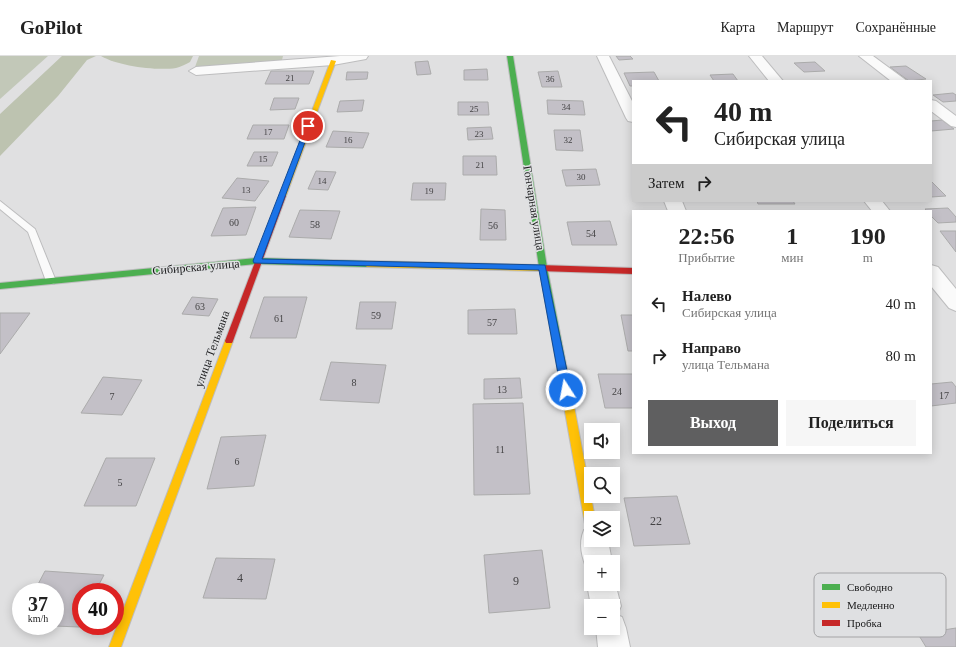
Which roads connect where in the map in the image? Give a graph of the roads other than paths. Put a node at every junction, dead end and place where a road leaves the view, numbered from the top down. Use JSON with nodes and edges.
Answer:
{"nodes":[{"id":1,"x":362,"y":56,"type":"edge"},
{"id":2,"x":510,"y":56,"type":"edge"},
{"id":3,"x":603,"y":56,"type":"edge"},
{"id":4,"x":755,"y":56,"type":"edge"},
{"id":5,"x":865,"y":56,"type":"edge"},
{"id":6,"x":332,"y":61,"type":"junction"},
{"id":7,"x":196,"y":71,"type":"dead end"},
{"id":8,"x":775,"y":80,"type":"edge"},
{"id":9,"x":899,"y":80,"type":"edge"},
{"id":10,"x":932,"y":105,"type":"edge"},
{"id":11,"x":632,"y":116,"type":"edge"},
{"id":12,"x":956,"y":123,"type":"edge"},
{"id":13,"x":874,"y":202,"type":"edge"},
{"id":14,"x":0,"y":204,"type":"edge"},
{"id":15,"x":880,"y":210,"type":"edge"},
{"id":16,"x":257,"y":261,"type":"junction"},
{"id":17,"x":543,"y":267,"type":"junction"},
{"id":18,"x":632,"y":270,"type":"edge"},
{"id":19,"x":939,"y":280,"type":"edge"},
{"id":20,"x":51,"y":281,"type":"junction"},
{"id":21,"x":0,"y":286,"type":"edge"},
{"id":22,"x":956,"y":303,"type":"edge"},
{"id":23,"x":589,"y":511,"type":"edge"},
{"id":24,"x":612,"y":635,"type":"edge"},
{"id":25,"x":116,"y":647,"type":"edge"},
{"id":26,"x":614,"y":647,"type":"edge"}],
"edges":[{"from":1,"to":6,"type":"street"},
{"from":2,"to":17,"type":"street","name":"Гончарная улица"},
{"from":3,"to":11,"type":"street"},
{"from":4,"to":8,"type":"street"},
{"from":5,"to":9,"type":"street"},
{"from":6,"to":7,"type":"street"},
{"from":6,"to":16,"type":"street","name":"улица Тельмана"},
{"from":10,"to":12,"type":"street"},
{"from":13,"to":15,"type":"street"},
{"from":14,"to":20,"type":"lane"},
{"from":16,"to":17,"type":"street","name":"Сибирская улица"},
{"from":16,"to":20,"type":"street","name":"Сибирская улица"},
{"from":16,"to":25,"type":"street","name":"улица Тельмана"},
{"from":17,"to":18,"type":"street","name":"Сибирская улица"},
{"from":17,"to":23,"type":"street","name":"Гончарная улица"},
{"from":19,"to":22,"type":"street"},
{"from":20,"to":21,"type":"street","name":"Сибирская улица"},
{"from":24,"to":26,"type":"street"}]}
